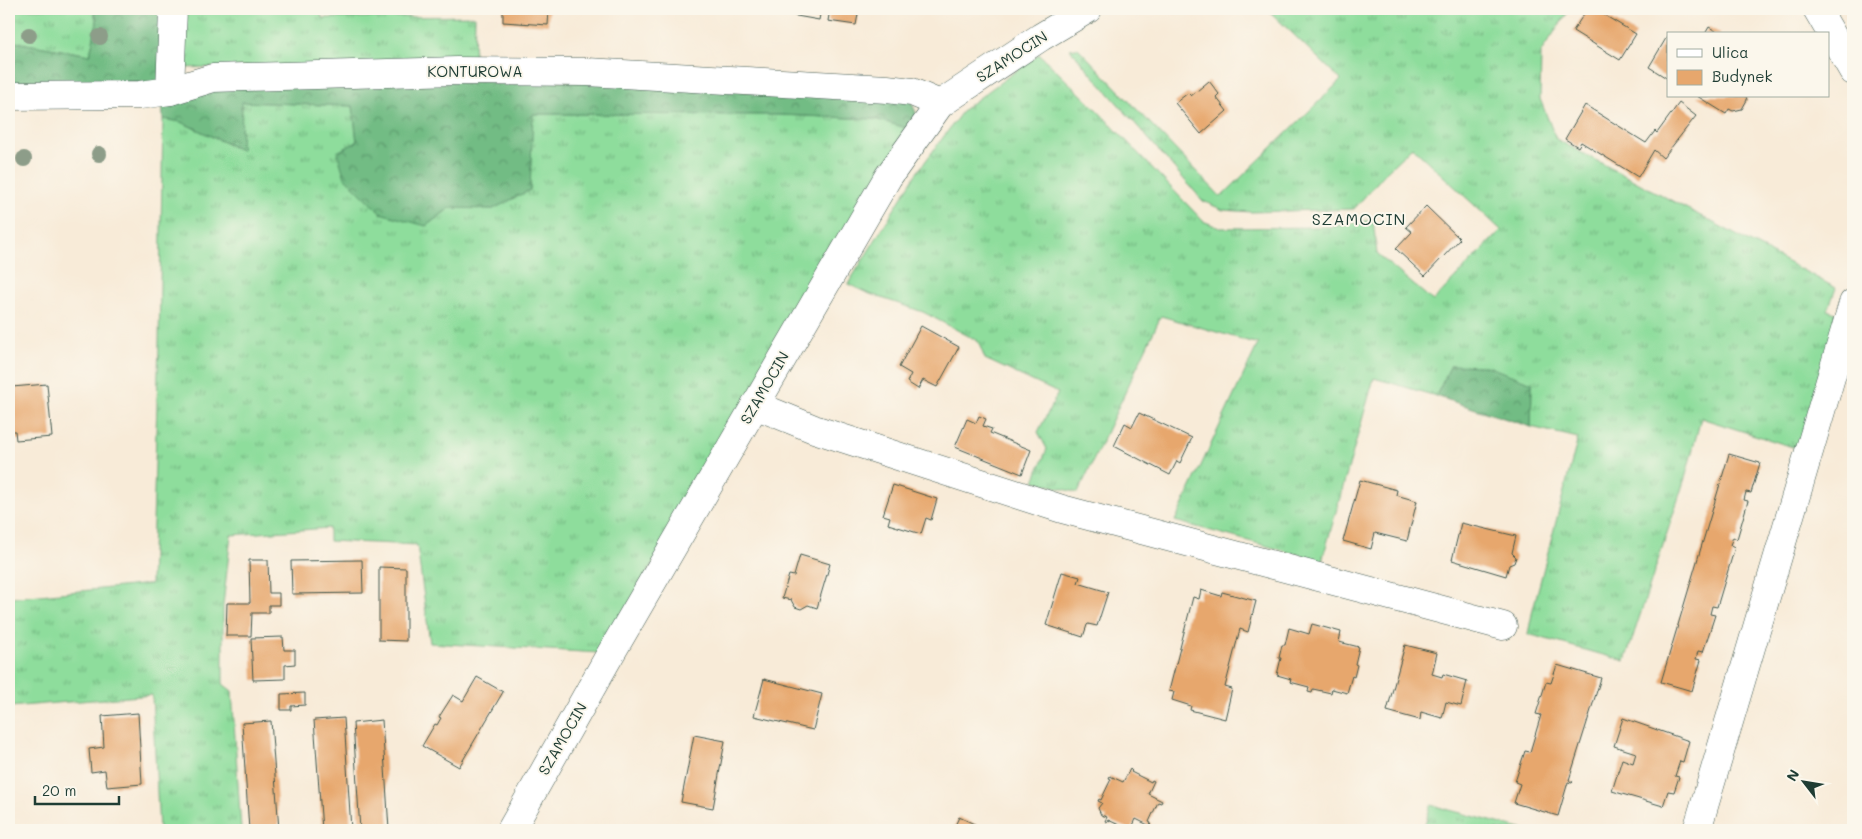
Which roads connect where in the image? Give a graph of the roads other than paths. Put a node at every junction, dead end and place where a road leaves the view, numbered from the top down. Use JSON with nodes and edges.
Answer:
{"nodes":[{"id":1,"x":173,"y":9,"type":"edge"},
{"id":2,"x":1088,"y":9,"type":"edge"},
{"id":3,"x":1817,"y":9,"type":"edge"},
{"id":4,"x":1853,"y":71,"type":"edge"},
{"id":5,"x":170,"y":91,"type":"junction"},
{"id":6,"x":9,"y":96,"type":"edge"},
{"id":7,"x":940,"y":104,"type":"junction"},
{"id":8,"x":1853,"y":303,"type":"edge"},
{"id":9,"x":756,"y":405,"type":"junction"},
{"id":10,"x":1503,"y":626,"type":"dead end"},
{"id":11,"x":511,"y":830,"type":"edge"},
{"id":12,"x":1697,"y":830,"type":"edge"}],
"edges":[{"from":1,"to":5,"type":"street"},
{"from":2,"to":7,"type":"street","name":"SZAMOCIN"},
{"from":3,"to":4,"type":"street"},
{"from":5,"to":6,"type":"street","name":"KONTUROWA"},
{"from":5,"to":7,"type":"street","name":"KONTUROWA"},
{"from":7,"to":9,"type":"street","name":"SZAMOCIN"},
{"from":8,"to":12,"type":"street"},
{"from":9,"to":10,"type":"street"},
{"from":9,"to":11,"type":"street","name":"SZAMOCIN"}]}
